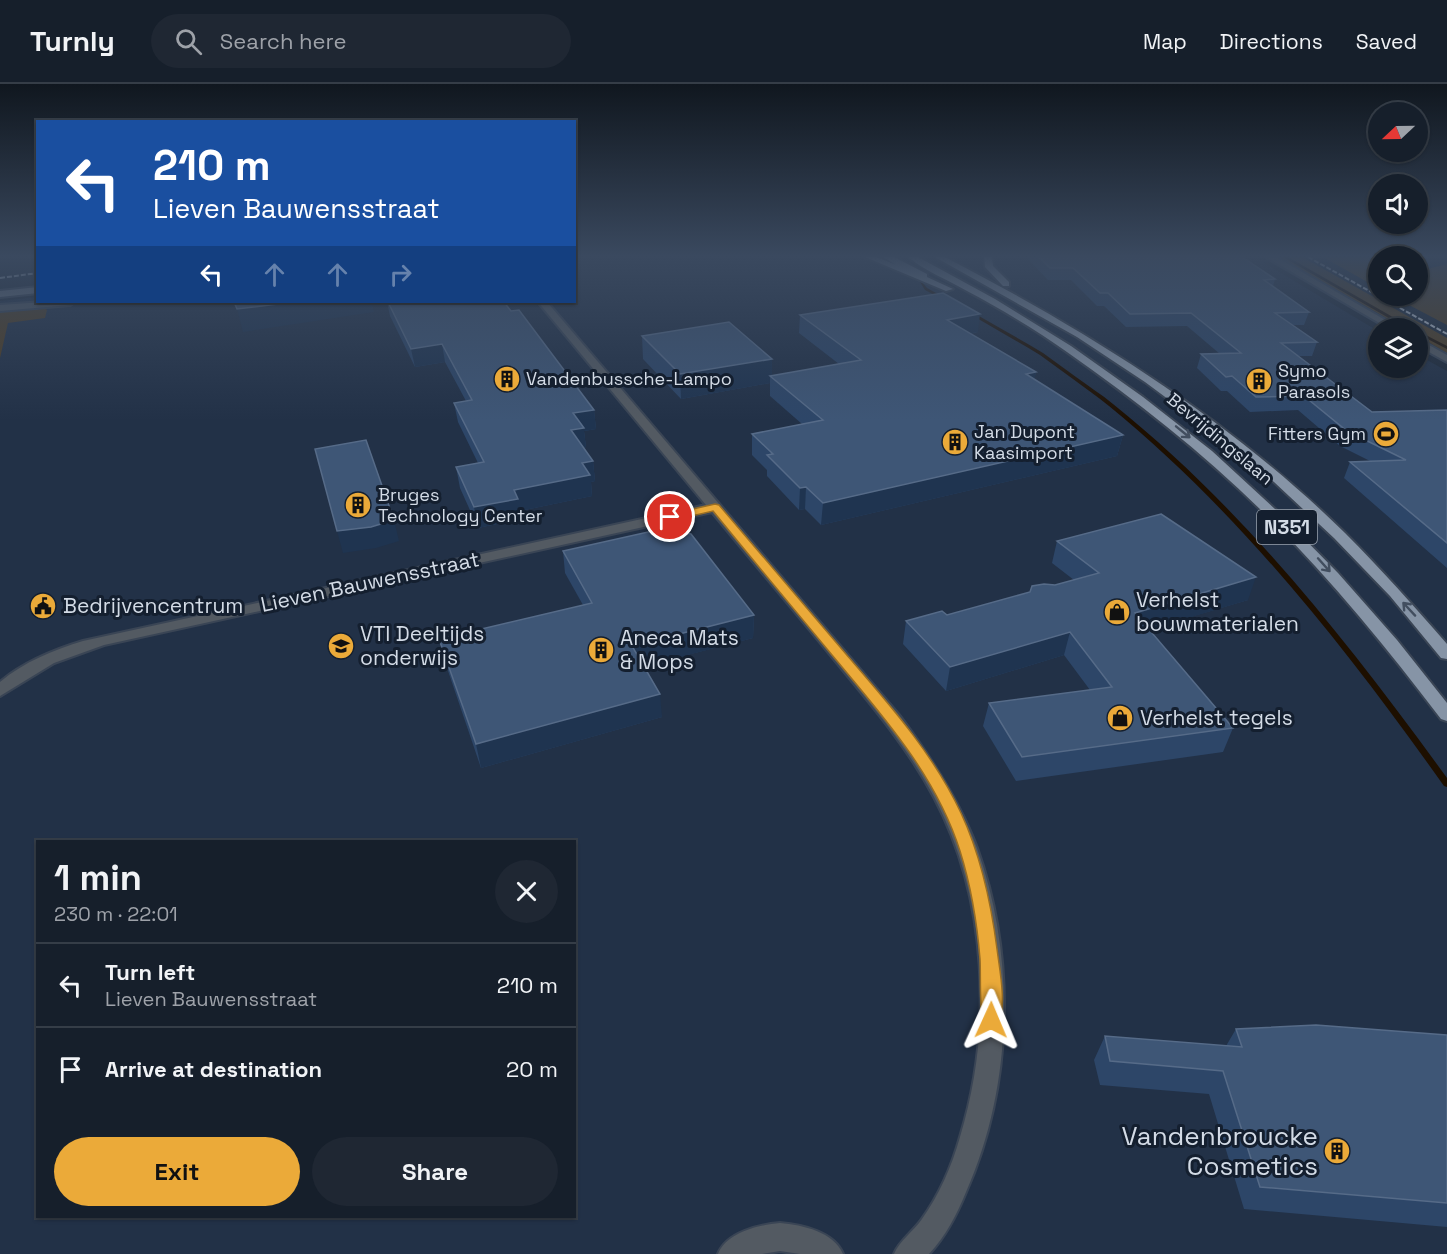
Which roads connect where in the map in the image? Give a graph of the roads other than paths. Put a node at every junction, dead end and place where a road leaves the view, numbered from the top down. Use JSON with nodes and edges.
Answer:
{"nodes":[{"id":1,"x":551,"y":312,"type":"edge"},
{"id":2,"x":990,"y":312,"type":"edge"},
{"id":3,"x":1009,"y":312,"type":"edge"},
{"id":4,"x":1039,"y":312,"type":"edge"},
{"id":5,"x":1050,"y":312,"type":"edge"},
{"id":6,"x":1058,"y":322,"type":"junction"},
{"id":7,"x":1428,"y":348,"type":"edge"},
{"id":8,"x":1447,"y":359,"type":"edge"},
{"id":9,"x":1137,"y":395,"type":"junction"},
{"id":10,"x":715,"y":507,"type":"junction"},
{"id":11,"x":1447,"y":654,"type":"edge"},
{"id":12,"x":0,"y":691,"type":"edge"},
{"id":13,"x":1447,"y":715,"type":"edge"},
{"id":14,"x":732,"y":1254,"type":"edge"},
{"id":15,"x":829,"y":1254,"type":"edge"},
{"id":16,"x":908,"y":1254,"type":"edge"}],
"edges":[{"from":1,"to":10,"type":"street"},
{"from":2,"to":9,"type":"highway"},
{"from":3,"to":9,"type":"highway","name":"Bevrijdingslaan","number":"N351"},
{"from":4,"to":6,"type":"highway","name":"Bevrijdingslaan","number":"N351"},
{"from":5,"to":6,"type":"highway"},
{"from":11,"to":6,"type":"highway","name":"Bevrijdingslaan","number":"N351","one_way":true},
{"from":7,"to":8,"type":"street"},
{"from":9,"to":13,"type":"highway","name":"Bevrijdingslaan","number":"N351","one_way":true},
{"from":10,"to":12,"type":"street","name":"Lieven Bauwensstraat"},
{"from":10,"to":16,"type":"street"},
{"from":14,"to":15,"type":"street"}]}
